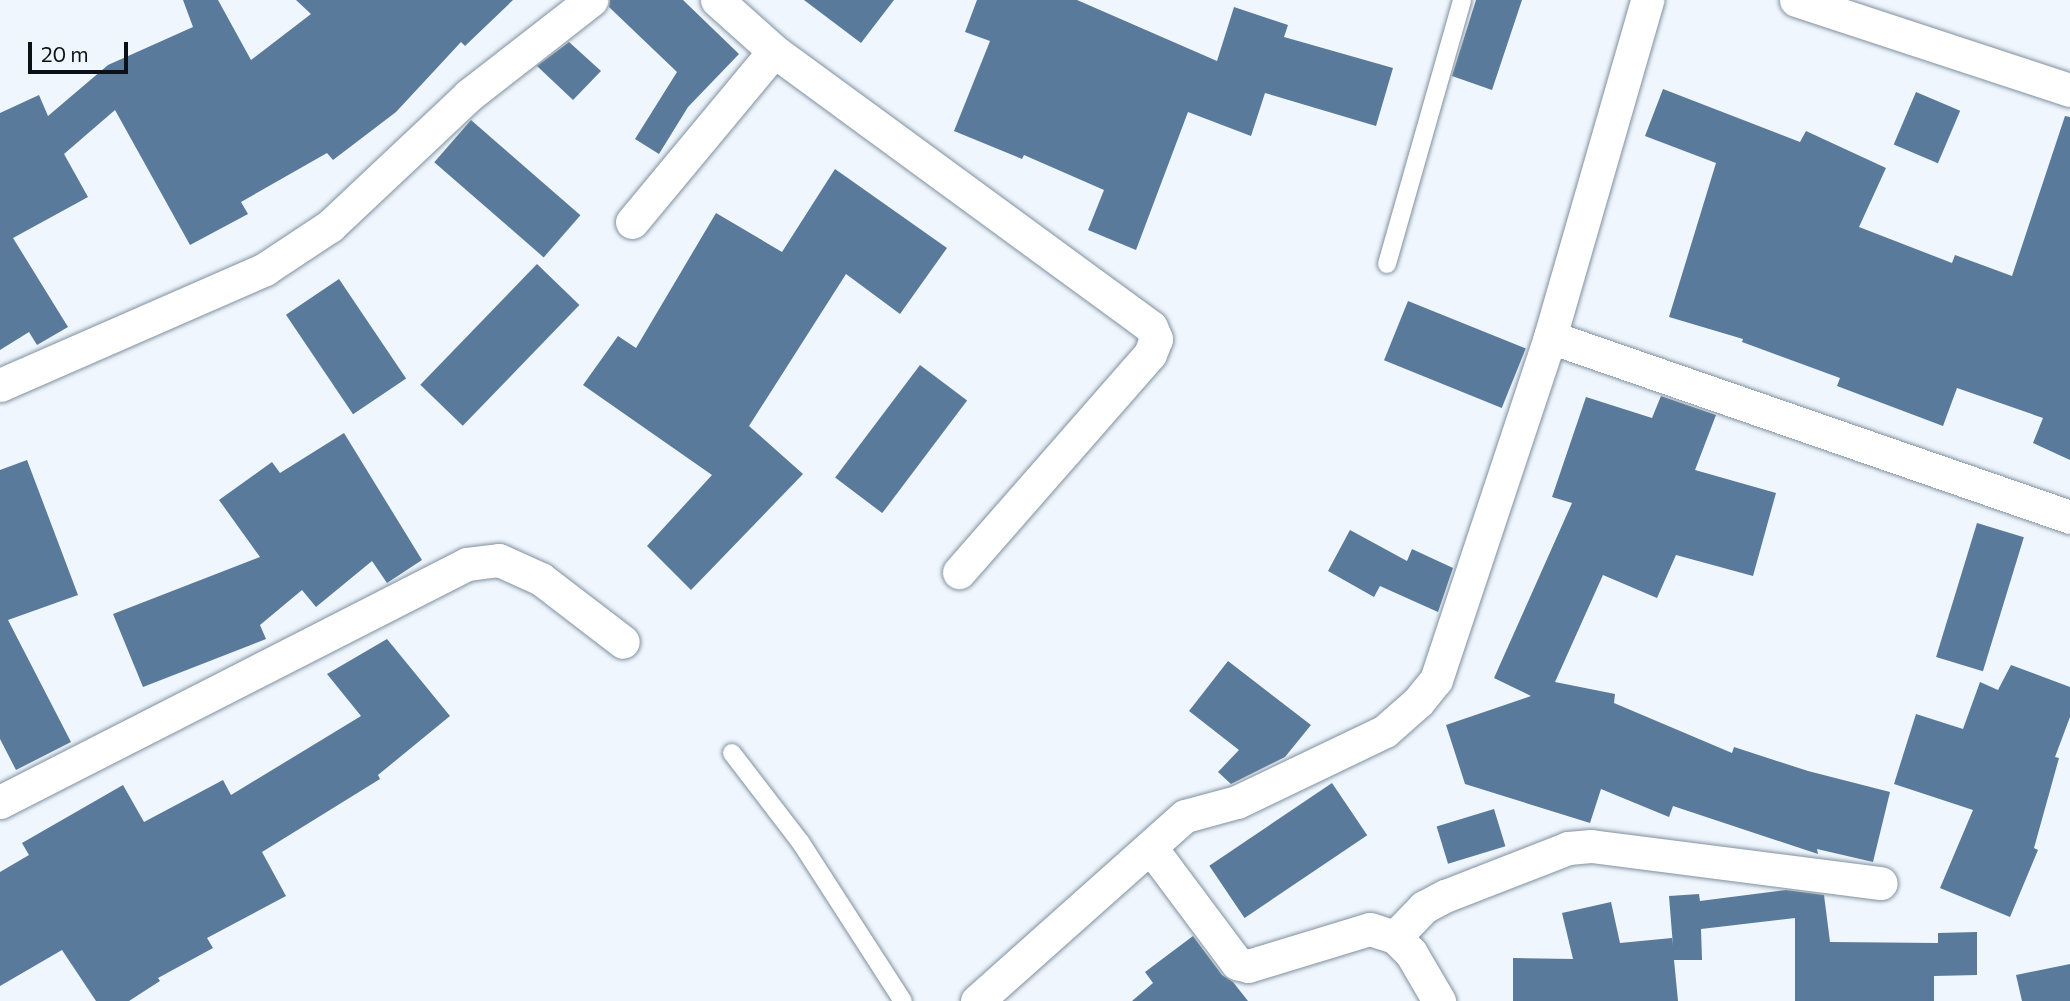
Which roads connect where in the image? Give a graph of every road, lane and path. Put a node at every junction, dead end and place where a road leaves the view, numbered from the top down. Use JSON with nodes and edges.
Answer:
{"nodes":[{"id":1,"x":591,"y":0,"type":"edge"},
{"id":2,"x":717,"y":0,"type":"edge"},
{"id":3,"x":1462,"y":0,"type":"edge"},
{"id":4,"x":1647,"y":0,"type":"edge"},
{"id":5,"x":1796,"y":0,"type":"edge"},
{"id":6,"x":1830,"y":6,"type":"edge"},
{"id":7,"x":774,"y":51,"type":"junction"},
{"id":8,"x":2070,"y":90,"type":"edge"},
{"id":9,"x":632,"y":222,"type":"dead end"},
{"id":10,"x":1387,"y":264,"type":"dead end"},
{"id":11,"x":1550,"y":337,"type":"junction"},
{"id":12,"x":0,"y":385,"type":"edge"},
{"id":13,"x":2070,"y":517,"type":"edge"},
{"id":14,"x":959,"y":572,"type":"dead end"},
{"id":15,"x":623,"y":642,"type":"dead end"},
{"id":16,"x":732,"y":753,"type":"dead end"},
{"id":17,"x":0,"y":802,"type":"edge"},
{"id":18,"x":1152,"y":848,"type":"junction"},
{"id":19,"x":1881,"y":883,"type":"dead end"},
{"id":20,"x":1395,"y":937,"type":"junction"},
{"id":21,"x":903,"y":1001,"type":"edge"},
{"id":22,"x":977,"y":1001,"type":"edge"},
{"id":23,"x":1439,"y":1001,"type":"edge"}],
"edges":[{"from":1,"to":12,"type":"street"},
{"from":2,"to":7,"type":"street"},
{"from":3,"to":10,"type":"lane"},
{"from":4,"to":11,"type":"street"},
{"from":5,"to":6,"type":"street"},
{"from":6,"to":8,"type":"street"},
{"from":7,"to":9,"type":"street"},
{"from":7,"to":14,"type":"street"},
{"from":11,"to":13,"type":"street"},
{"from":11,"to":18,"type":"street"},
{"from":15,"to":17,"type":"street"},
{"from":16,"to":21,"type":"lane"},
{"from":18,"to":20,"type":"street"},
{"from":18,"to":22,"type":"street"},
{"from":19,"to":20,"type":"street"},
{"from":20,"to":23,"type":"street"}]}
